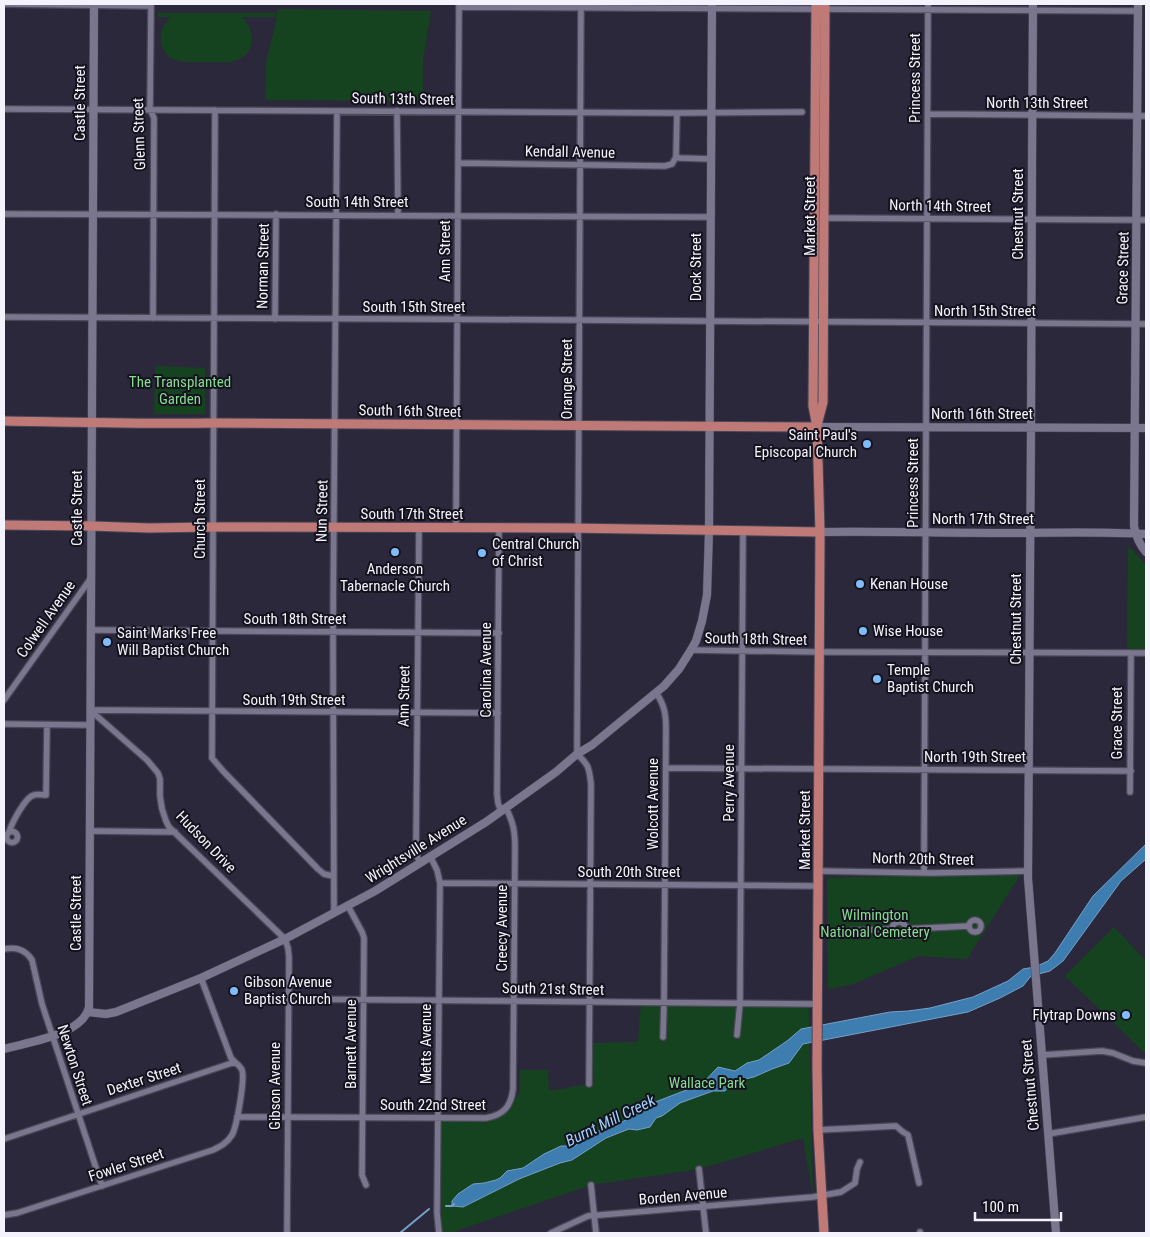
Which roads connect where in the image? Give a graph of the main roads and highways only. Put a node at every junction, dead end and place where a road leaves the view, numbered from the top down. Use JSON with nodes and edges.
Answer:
{"nodes":[{"id":1,"x":816,"y":6,"type":"edge"},
{"id":2,"x":825,"y":6,"type":"edge"},
{"id":3,"x":819,"y":322,"type":"junction"},
{"id":4,"x":4,"y":421,"type":"edge"},
{"id":5,"x":817,"y":427,"type":"junction"},
{"id":6,"x":4,"y":526,"type":"edge"},
{"id":7,"x":820,"y":532,"type":"junction"},
{"id":8,"x":824,"y":1233,"type":"edge"}],
"edges":[{"from":1,"to":3,"type":"main road","name":"Market Street"},
{"from":2,"to":3,"type":"main road","name":"Market Street"},
{"from":3,"to":5,"type":"main road","name":"Market Street"},
{"from":4,"to":5,"type":"main road","name":"South 16th Street"},
{"from":5,"to":7,"type":"main road","name":"Market Street"},
{"from":6,"to":7,"type":"main road","name":"South 17th Street"},
{"from":7,"to":8,"type":"main road","name":"Market Street"}]}
